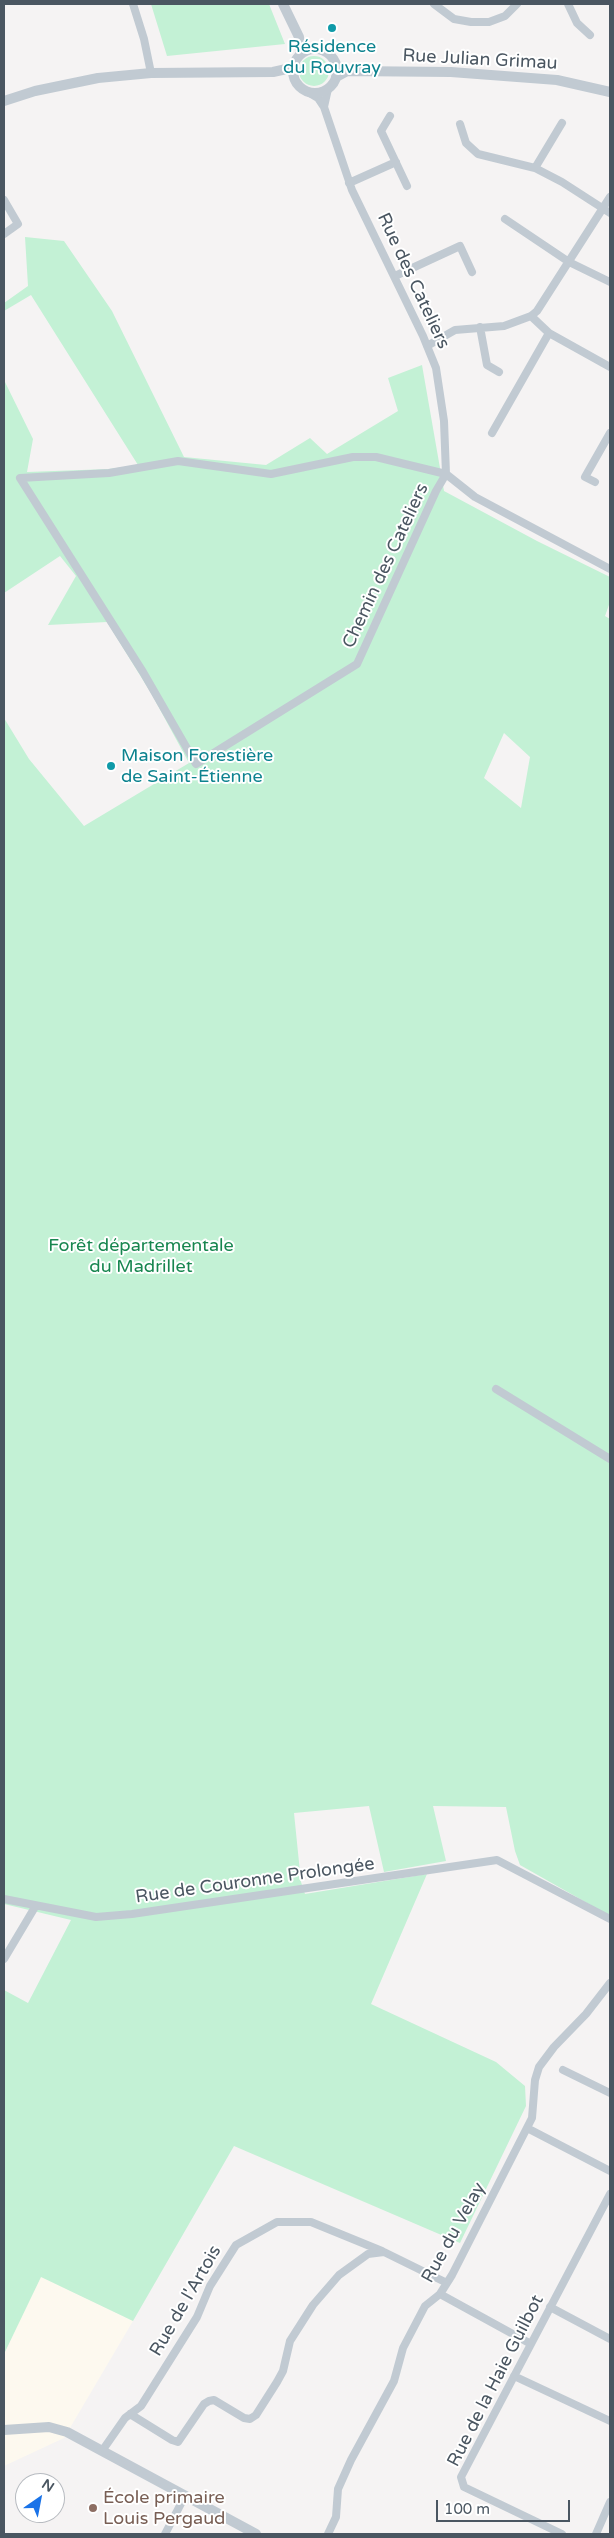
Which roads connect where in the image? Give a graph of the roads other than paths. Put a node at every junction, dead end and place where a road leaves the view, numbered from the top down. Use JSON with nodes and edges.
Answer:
{"nodes":[{"id":1,"x":133,"y":4,"type":"edge"},
{"id":2,"x":283,"y":4,"type":"edge"},
{"id":3,"x":434,"y":4,"type":"edge"},
{"id":4,"x":517,"y":4,"type":"edge"},
{"id":5,"x":568,"y":4,"type":"edge"},
{"id":6,"x":590,"y":35,"type":"dead end"},
{"id":7,"x":299,"y":37,"type":"junction"},
{"id":8,"x":316,"y":50,"type":"junction"},
{"id":9,"x":296,"y":60,"type":"junction"},
{"id":10,"x":334,"y":61,"type":"junction"},
{"id":11,"x":347,"y":71,"type":"junction"},
{"id":12,"x":273,"y":72,"type":"junction"},
{"id":13,"x":151,"y":73,"type":"junction"},
{"id":14,"x":336,"y":77,"type":"junction"},
{"id":15,"x":294,"y":79,"type":"junction"},
{"id":16,"x":328,"y":89,"type":"junction"},
{"id":17,"x":308,"y":92,"type":"junction"},
{"id":18,"x":610,"y":92,"type":"edge"},
{"id":19,"x":4,"y":101,"type":"edge"},
{"id":20,"x":324,"y":107,"type":"junction"},
{"id":21,"x":390,"y":116,"type":"dead end"},
{"id":22,"x":562,"y":122,"type":"dead end"},
{"id":23,"x":460,"y":124,"type":"dead end"},
{"id":24,"x":396,"y":162,"type":"junction"},
{"id":25,"x":535,"y":168,"type":"junction"},
{"id":26,"x":350,"y":183,"type":"junction"},
{"id":27,"x":407,"y":186,"type":"dead end"},
{"id":28,"x":610,"y":197,"type":"edge"},
{"id":29,"x":4,"y":200,"type":"edge"},
{"id":30,"x":607,"y":210,"type":"edge"},
{"id":31,"x":505,"y":219,"type":"dead end"},
{"id":32,"x":4,"y":234,"type":"edge"},
{"id":33,"x":569,"y":262,"type":"junction"},
{"id":34,"x":472,"y":272,"type":"dead end"},
{"id":35,"x":395,"y":276,"type":"junction"},
{"id":36,"x":610,"y":282,"type":"edge"},
{"id":37,"x":531,"y":316,"type":"junction"},
{"id":38,"x":480,"y":327,"type":"junction"},
{"id":39,"x":549,"y":332,"type":"junction"},
{"id":40,"x":427,"y":346,"type":"junction"},
{"id":41,"x":610,"y":367,"type":"edge"},
{"id":42,"x":499,"y":372,"type":"dead end"},
{"id":43,"x":492,"y":433,"type":"dead end"},
{"id":44,"x":610,"y":433,"type":"edge"},
{"id":45,"x":446,"y":474,"type":"junction"},
{"id":46,"x":595,"y":482,"type":"dead end"},
{"id":47,"x":610,"y":569,"type":"edge"},
{"id":48,"x":496,"y":1389,"type":"dead end"},
{"id":49,"x":610,"y":1459,"type":"edge"},
{"id":50,"x":4,"y":1899,"type":"edge"},
{"id":51,"x":35,"y":1907,"type":"junction"},
{"id":52,"x":610,"y":1920,"type":"edge"},
{"id":53,"x":4,"y":1960,"type":"edge"},
{"id":54,"x":610,"y":1983,"type":"edge"},
{"id":55,"x":563,"y":2070,"type":"dead end"},
{"id":56,"x":610,"y":2093,"type":"edge"},
{"id":57,"x":527,"y":2128,"type":"junction"},
{"id":58,"x":610,"y":2171,"type":"edge"},
{"id":59,"x":610,"y":2194,"type":"edge"},
{"id":60,"x":384,"y":2252,"type":"junction"},
{"id":61,"x":447,"y":2283,"type":"junction"},
{"id":62,"x":440,"y":2294,"type":"junction"},
{"id":63,"x":550,"y":2307,"type":"junction"},
{"id":64,"x":610,"y":2339,"type":"edge"},
{"id":65,"x":531,"y":2344,"type":"junction"},
{"id":66,"x":514,"y":2376,"type":"junction"},
{"id":67,"x":130,"y":2414,"type":"junction"},
{"id":68,"x":610,"y":2421,"type":"edge"},
{"id":69,"x":4,"y":2430,"type":"edge"},
{"id":70,"x":102,"y":2451,"type":"junction"},
{"id":71,"x":185,"y":2496,"type":"junction"},
{"id":72,"x":610,"y":2502,"type":"edge"},
{"id":73,"x":165,"y":2534,"type":"edge"},
{"id":74,"x":256,"y":2534,"type":"edge"},
{"id":75,"x":328,"y":2534,"type":"edge"},
{"id":76,"x":562,"y":2534,"type":"edge"},
{"id":77,"x":596,"y":2534,"type":"edge"}],
"edges":[{"from":1,"to":13,"type":"street"},
{"from":2,"to":7,"type":"street"},
{"from":3,"to":4,"type":"street"},
{"from":5,"to":6,"type":"street"},
{"from":7,"to":8,"type":"street"},
{"from":7,"to":9,"type":"street"},
{"from":8,"to":9,"type":"street"},
{"from":8,"to":10,"type":"street"},
{"from":9,"to":12,"type":"street"},
{"from":9,"to":15,"type":"street"},
{"from":10,"to":11,"type":"street"},
{"from":10,"to":14,"type":"street"},
{"from":11,"to":14,"type":"street","name":"Rue Julian Grimau"},
{"from":11,"to":18,"type":"street","name":"Rue Julian Grimau"},
{"from":12,"to":13,"type":"street"},
{"from":12,"to":15,"type":"street"},
{"from":13,"to":19,"type":"street"},
{"from":14,"to":16,"type":"street"},
{"from":15,"to":17,"type":"street"},
{"from":16,"to":17,"type":"street"},
{"from":16,"to":20,"type":"street"},
{"from":17,"to":20,"type":"street","name":"Rue des Cateliers"},
{"from":20,"to":26,"type":"street","name":"Rue des Cateliers"},
{"from":21,"to":24,"type":"street"},
{"from":22,"to":25,"type":"street"},
{"from":23,"to":25,"type":"street"},
{"from":24,"to":26,"type":"street"},
{"from":24,"to":27,"type":"street"},
{"from":25,"to":30,"type":"street"},
{"from":26,"to":35,"type":"street","name":"Rue des Cateliers"},
{"from":28,"to":30,"type":"street"},
{"from":29,"to":32,"type":"street"},
{"from":30,"to":33,"type":"street"},
{"from":31,"to":33,"type":"street"},
{"from":33,"to":36,"type":"street"},
{"from":33,"to":37,"type":"street"},
{"from":34,"to":35,"type":"street"},
{"from":35,"to":40,"type":"street","name":"Rue des Cateliers"},
{"from":37,"to":38,"type":"street"},
{"from":37,"to":39,"type":"street"},
{"from":38,"to":40,"type":"street"},
{"from":38,"to":42,"type":"street"},
{"from":39,"to":41,"type":"street"},
{"from":39,"to":43,"type":"street"},
{"from":40,"to":45,"type":"street","name":"Rue des Cateliers"},
{"from":44,"to":46,"type":"street"},
{"from":45,"to":45,"type":"street","name":"Chemin des Cateliers"},
{"from":45,"to":47,"type":"street"},
{"from":48,"to":49,"type":"street"},
{"from":50,"to":51,"type":"street","name":"Rue de Couronne Prolongée"},
{"from":51,"to":52,"type":"street","name":"Rue de Couronne Prolongée"},
{"from":51,"to":53,"type":"street"},
{"from":54,"to":57,"type":"street","name":"Rue du Velay"},
{"from":55,"to":56,"type":"street"},
{"from":57,"to":58,"type":"street"},
{"from":57,"to":61,"type":"street","name":"Rue du Velay"},
{"from":59,"to":63,"type":"street","name":"Rue de la Haie Guilbot"},
{"from":60,"to":61,"type":"street","name":"Rue de l'Artois"},
{"from":60,"to":67,"type":"street","name":"Rue de l'Artois"},
{"from":60,"to":67,"type":"street"},
{"from":61,"to":62,"type":"street","name":"Rue du Velay"},
{"from":62,"to":65,"type":"street"},
{"from":62,"to":75,"type":"street","name":"Rue du Velay"},
{"from":63,"to":64,"type":"street"},
{"from":63,"to":65,"type":"street","name":"Rue de la Haie Guilbot"},
{"from":65,"to":66,"type":"street","name":"Rue de la Haie Guilbot"},
{"from":66,"to":68,"type":"street"},
{"from":66,"to":76,"type":"street","name":"Rue de la Haie Guilbot"},
{"from":67,"to":70,"type":"street","name":"Rue de l'Artois"},
{"from":69,"to":70,"type":"street"},
{"from":70,"to":71,"type":"street"},
{"from":71,"to":73,"type":"street"},
{"from":71,"to":74,"type":"street"},
{"from":72,"to":77,"type":"street"}]}
